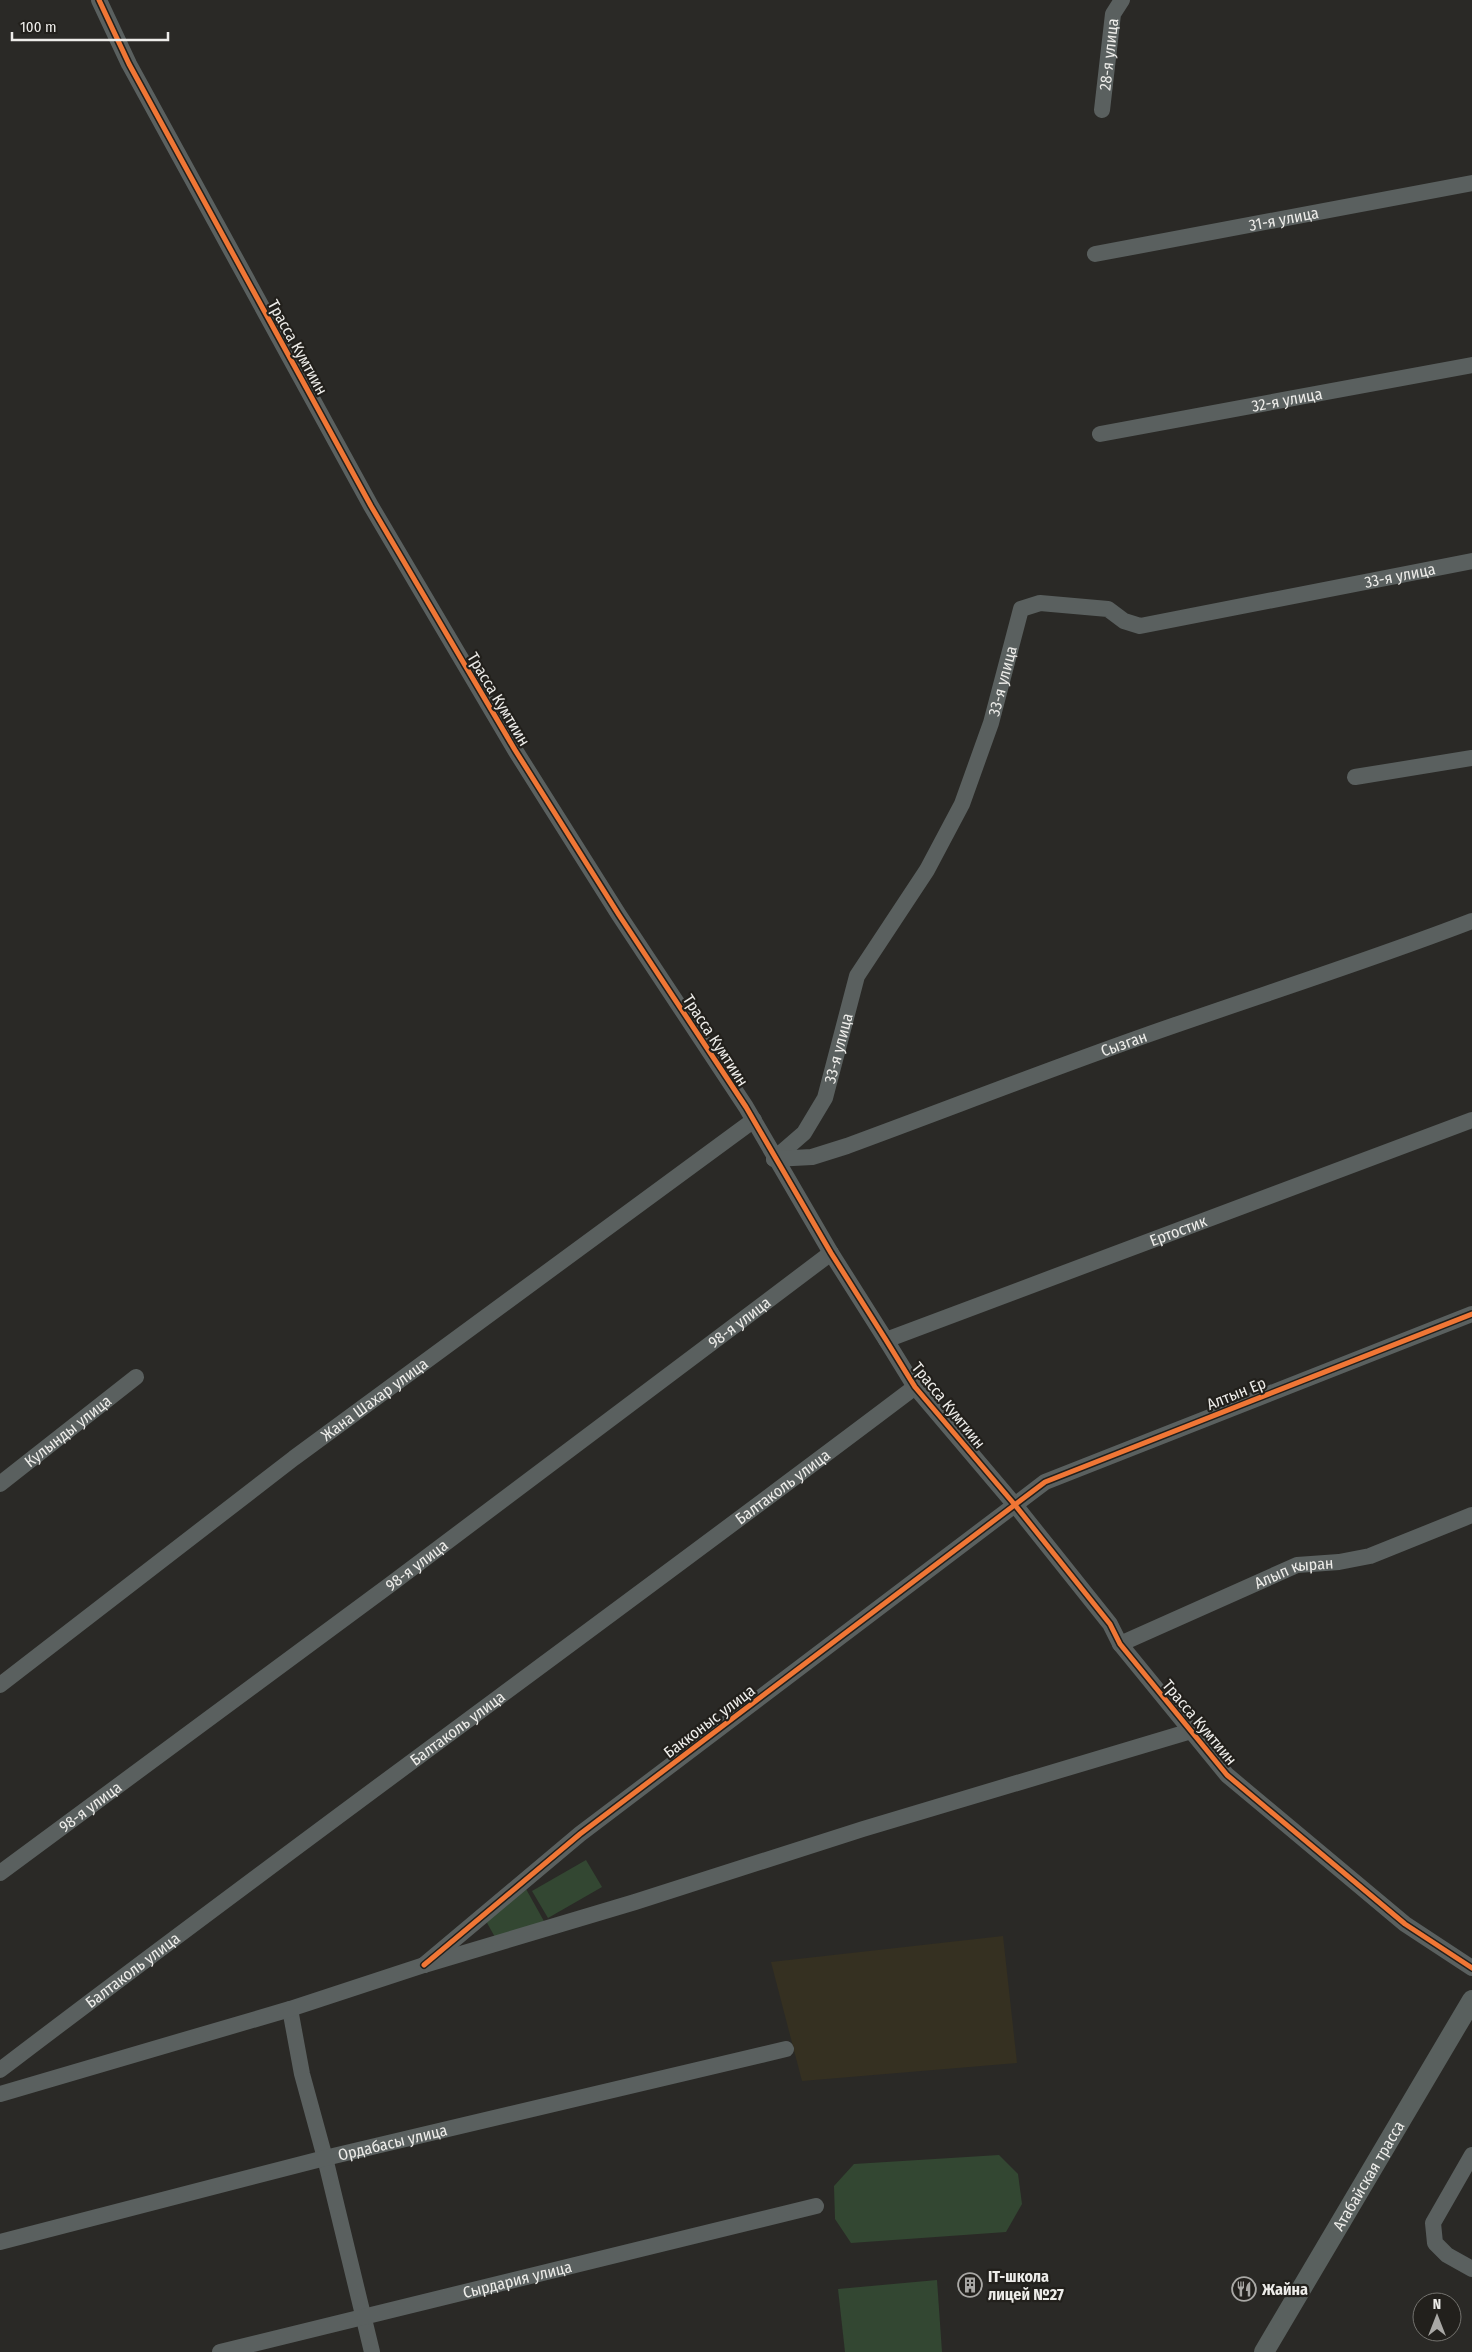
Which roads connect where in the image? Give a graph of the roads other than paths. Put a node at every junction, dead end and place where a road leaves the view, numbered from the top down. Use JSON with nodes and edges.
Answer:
{"nodes":[{"id":1,"x":99,"y":0,"type":"edge"},
{"id":2,"x":1122,"y":0,"type":"edge"},
{"id":3,"x":1102,"y":110,"type":"dead end"},
{"id":4,"x":1472,"y":183,"type":"edge"},
{"id":5,"x":1095,"y":254,"type":"dead end"},
{"id":6,"x":1472,"y":365,"type":"edge"},
{"id":7,"x":1100,"y":434,"type":"dead end"},
{"id":8,"x":1472,"y":561,"type":"edge"},
{"id":9,"x":1472,"y":758,"type":"edge"},
{"id":10,"x":1355,"y":777,"type":"dead end"},
{"id":11,"x":1472,"y":921,"type":"edge"},
{"id":12,"x":754,"y":1120,"type":"junction"},
{"id":13,"x":1472,"y":1120,"type":"edge"},
{"id":14,"x":774,"y":1158,"type":"junction"},
{"id":15,"x":831,"y":1253,"type":"junction"},
{"id":16,"x":1472,"y":1314,"type":"edge"},
{"id":17,"x":886,"y":1340,"type":"junction"},
{"id":18,"x":136,"y":1377,"type":"dead end"},
{"id":19,"x":915,"y":1387,"type":"junction"},
{"id":20,"x":0,"y":1484,"type":"edge"},
{"id":21,"x":1015,"y":1505,"type":"junction"},
{"id":22,"x":1472,"y":1516,"type":"edge"},
{"id":23,"x":1120,"y":1644,"type":"junction"},
{"id":24,"x":0,"y":1685,"type":"edge"},
{"id":25,"x":1191,"y":1731,"type":"junction"},
{"id":26,"x":0,"y":1874,"type":"edge"},
{"id":27,"x":424,"y":1964,"type":"junction"},
{"id":28,"x":1472,"y":1968,"type":"edge"},
{"id":29,"x":1472,"y":2000,"type":"edge"},
{"id":30,"x":290,"y":2009,"type":"junction"},
{"id":31,"x":786,"y":2049,"type":"dead end"},
{"id":32,"x":0,"y":2070,"type":"edge"},
{"id":33,"x":0,"y":2094,"type":"edge"},
{"id":34,"x":1472,"y":2155,"type":"edge"},
{"id":35,"x":325,"y":2158,"type":"junction"},
{"id":36,"x":816,"y":2206,"type":"dead end"},
{"id":37,"x":0,"y":2242,"type":"edge"},
{"id":38,"x":1472,"y":2269,"type":"edge"},
{"id":39,"x":364,"y":2316,"type":"junction"},
{"id":40,"x":220,"y":2352,"type":"edge"},
{"id":41,"x":372,"y":2352,"type":"edge"},
{"id":42,"x":1264,"y":2352,"type":"edge"}],
"edges":[{"from":1,"to":12,"type":"street","name":"Трасса Кумтиин"},
{"from":2,"to":3,"type":"street","name":"28-я улица"},
{"from":4,"to":5,"type":"street","name":"31-я улица"},
{"from":6,"to":7,"type":"street","name":"32-я улица"},
{"from":8,"to":14,"type":"street","name":"33-я улица"},
{"from":9,"to":10,"type":"street"},
{"from":11,"to":14,"type":"street","name":"Сызган"},
{"from":12,"to":14,"type":"street","name":"Трасса Кумтиин"},
{"from":12,"to":24,"type":"street","name":"Жана Шахар улица"},
{"from":13,"to":17,"type":"street","name":"Ертостик"},
{"from":14,"to":15,"type":"street","name":"Трасса Кумтиин"},
{"from":15,"to":17,"type":"street","name":"Трасса Кумтиин"},
{"from":15,"to":26,"type":"street","name":"98-я улица"},
{"from":16,"to":21,"type":"street","name":"Алтын Ер"},
{"from":17,"to":19,"type":"street","name":"Трасса Кумтиин"},
{"from":18,"to":20,"type":"street","name":"Кулынды улица"},
{"from":19,"to":21,"type":"street","name":"Трасса Кумтиин"},
{"from":19,"to":32,"type":"street","name":"Балтаколь улица"},
{"from":21,"to":23,"type":"street","name":"Трасса Кумтиин"},
{"from":21,"to":27,"type":"street","name":"Бакконыс улица"},
{"from":22,"to":23,"type":"street","name":"Алып кыран"},
{"from":23,"to":25,"type":"street","name":"Трасса Кумтиин"},
{"from":25,"to":27,"type":"street"},
{"from":25,"to":28,"type":"street","name":"Трасса Кумтиин"},
{"from":27,"to":30,"type":"street"},
{"from":29,"to":42,"type":"main road","name":"Атабайская трасса"},
{"from":30,"to":33,"type":"street"},
{"from":30,"to":35,"type":"street"},
{"from":31,"to":35,"type":"street","name":"Ордабасы улица"},
{"from":34,"to":38,"type":"street"},
{"from":35,"to":37,"type":"street","name":"Ордабасы улица"},
{"from":35,"to":39,"type":"street"},
{"from":36,"to":39,"type":"street","name":"Сырдария улица"},
{"from":39,"to":40,"type":"street","name":"Сырдария улица"},
{"from":39,"to":41,"type":"street"}]}
